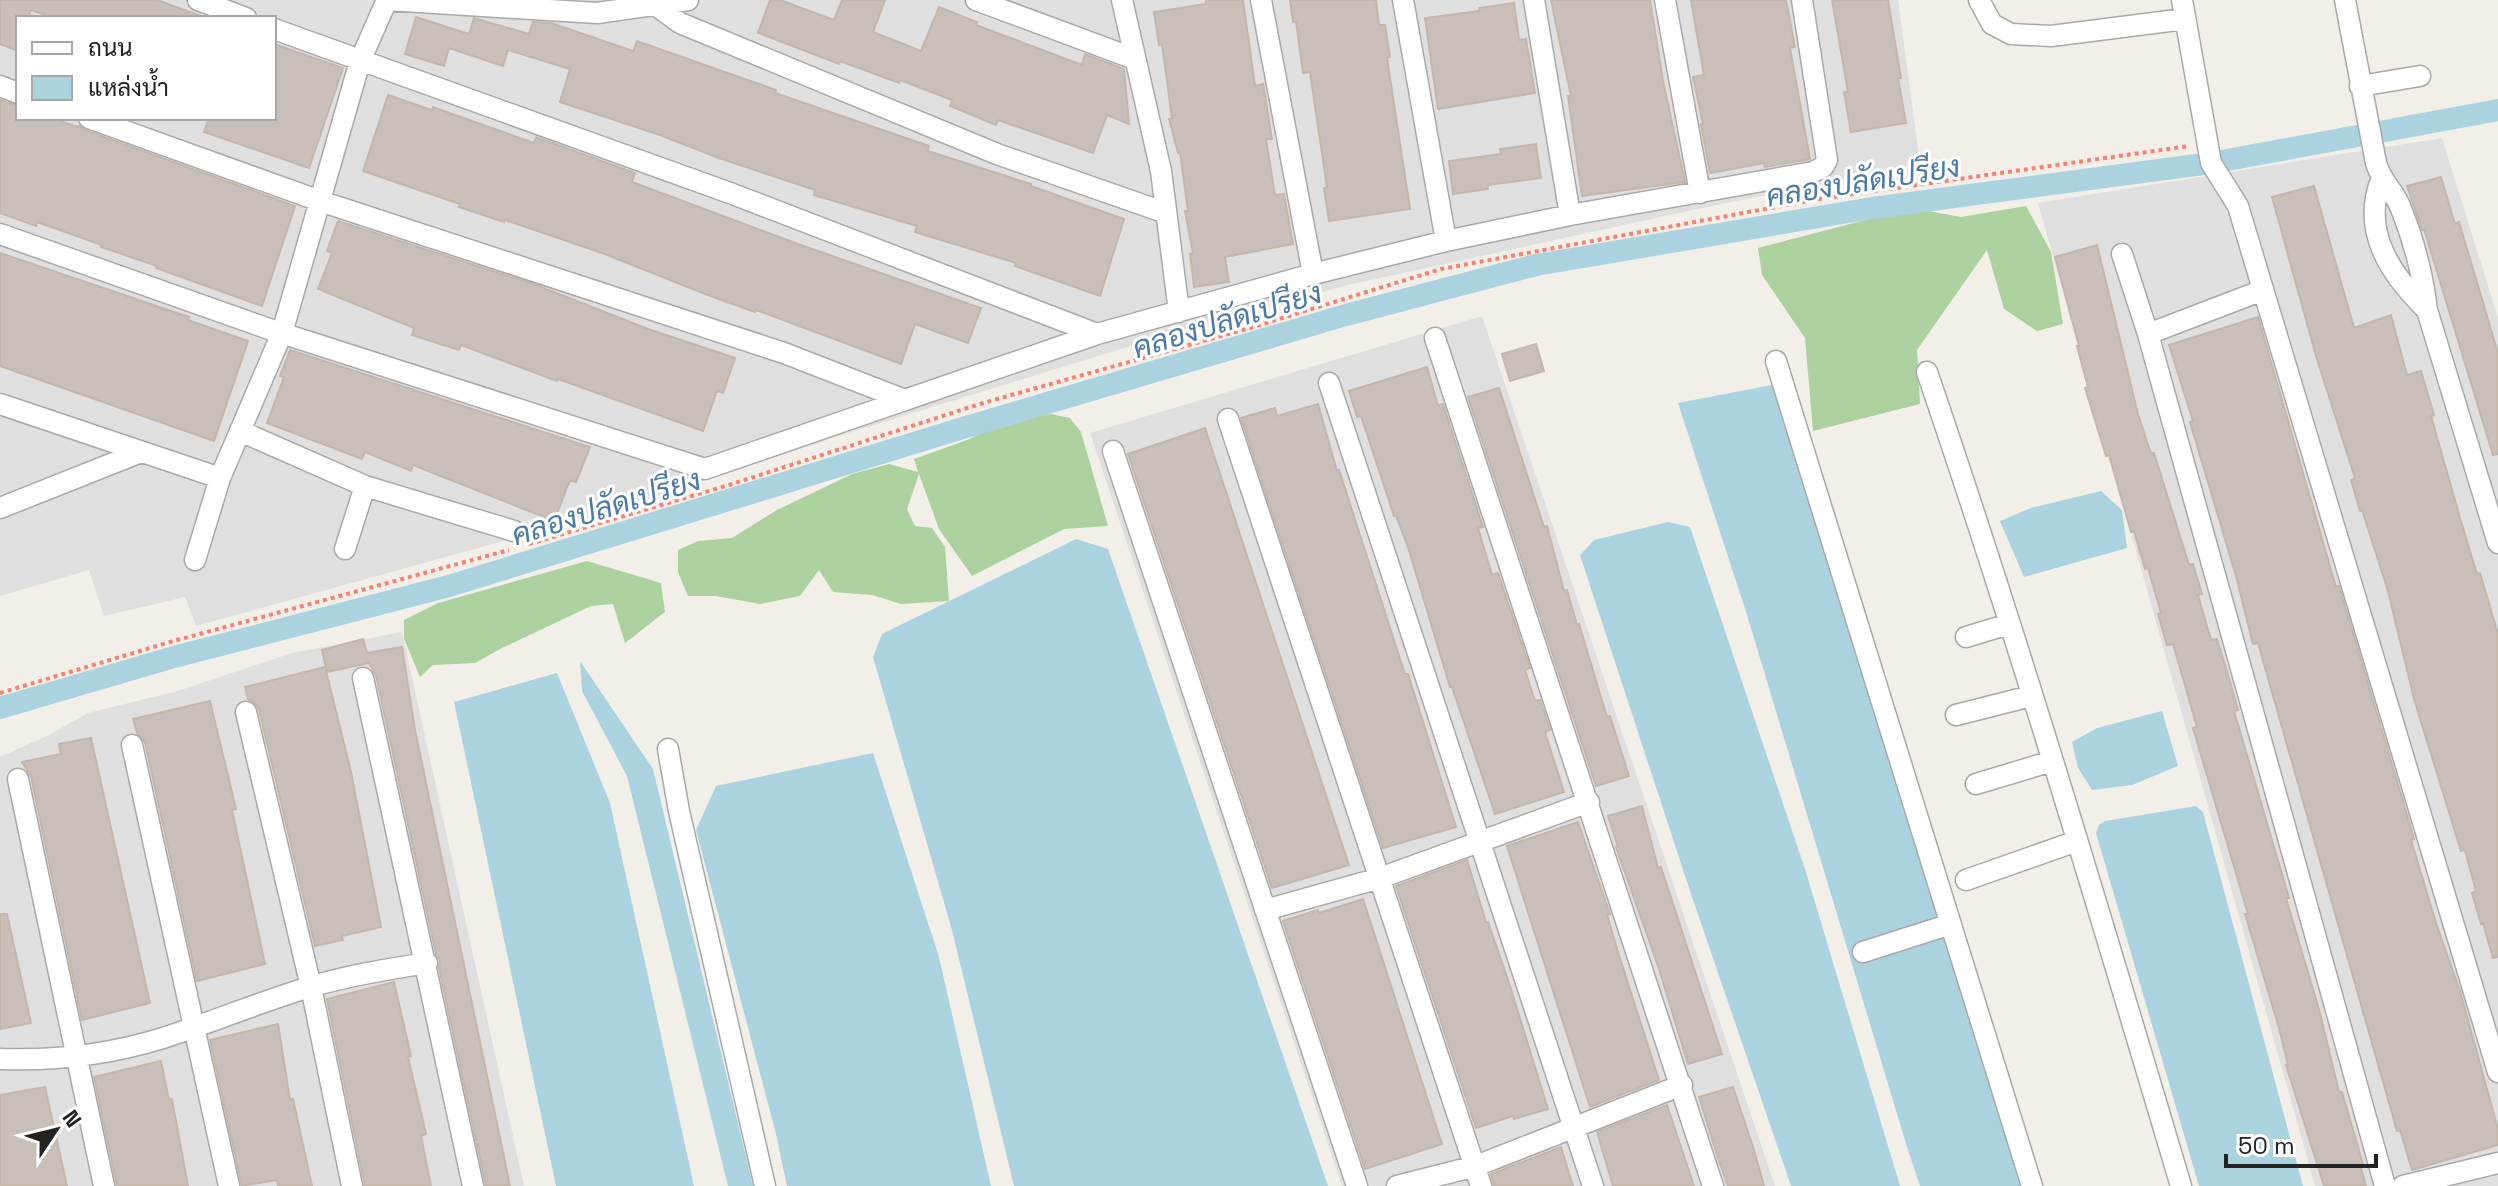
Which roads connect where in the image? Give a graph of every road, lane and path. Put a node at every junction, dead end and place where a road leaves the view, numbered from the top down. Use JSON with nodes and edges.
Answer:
{"nodes":[{"id":1,"x":198,"y":0,"type":"edge"},
{"id":2,"x":387,"y":0,"type":"edge"},
{"id":3,"x":688,"y":0,"type":"edge"},
{"id":4,"x":976,"y":0,"type":"edge"},
{"id":5,"x":1122,"y":0,"type":"edge"},
{"id":6,"x":1261,"y":0,"type":"edge"},
{"id":7,"x":1403,"y":0,"type":"edge"},
{"id":8,"x":1534,"y":0,"type":"edge"},
{"id":9,"x":1665,"y":0,"type":"edge"},
{"id":10,"x":1802,"y":0,"type":"edge"},
{"id":11,"x":1979,"y":0,"type":"edge"},
{"id":12,"x":2345,"y":0,"type":"edge"},
{"id":13,"x":655,"y":5,"type":"junction"},
{"id":14,"x":2184,"y":10,"type":"edge"},
{"id":15,"x":241,"y":16,"type":"edge"},
{"id":16,"x":276,"y":30,"type":"edge"},
{"id":17,"x":1135,"y":59,"type":"junction"},
{"id":18,"x":360,"y":61,"type":"junction"},
{"id":19,"x":2420,"y":76,"type":"dead end"},
{"id":20,"x":2360,"y":86,"type":"junction"},
{"id":21,"x":95,"y":120,"type":"edge"},
{"id":22,"x":2209,"y":153,"type":"junction"},
{"id":23,"x":2379,"y":172,"type":"junction"},
{"id":24,"x":1700,"y":193,"type":"junction"},
{"id":25,"x":320,"y":201,"type":"junction"},
{"id":26,"x":1166,"y":213,"type":"junction"},
{"id":27,"x":1570,"y":215,"type":"junction"},
{"id":28,"x":0,"y":234,"type":"edge"},
{"id":29,"x":1446,"y":241,"type":"junction"},
{"id":30,"x":2122,"y":254,"type":"dead end"},
{"id":31,"x":1313,"y":274,"type":"junction"},
{"id":32,"x":2263,"y":290,"type":"junction"},
{"id":33,"x":2427,"y":310,"type":"junction"},
{"id":34,"x":1179,"y":312,"type":"junction"},
{"id":35,"x":282,"y":333,"type":"junction"},
{"id":36,"x":1097,"y":334,"type":"junction"},
{"id":37,"x":2148,"y":334,"type":"junction"},
{"id":38,"x":1435,"y":338,"type":"dead end"},
{"id":39,"x":1776,"y":361,"type":"dead end"},
{"id":40,"x":1927,"y":372,"type":"dead end"},
{"id":41,"x":1329,"y":383,"type":"dead end"},
{"id":42,"x":905,"y":400,"type":"junction"},
{"id":43,"x":0,"y":404,"type":"edge"},
{"id":44,"x":1228,"y":419,"type":"dead end"},
{"id":45,"x":240,"y":431,"type":"junction"},
{"id":46,"x":1113,"y":451,"type":"dead end"},
{"id":47,"x":141,"y":452,"type":"junction"},
{"id":48,"x":220,"y":478,"type":"junction"},
{"id":49,"x":365,"y":486,"type":"junction"},
{"id":50,"x":0,"y":508,"type":"edge"},
{"id":51,"x":514,"y":531,"type":"dead end"},
{"id":52,"x":2498,"y":543,"type":"edge"},
{"id":53,"x":345,"y":549,"type":"dead end"},
{"id":54,"x":195,"y":560,"type":"dead end"},
{"id":55,"x":2009,"y":624,"type":"junction"},
{"id":56,"x":1966,"y":637,"type":"dead end"},
{"id":57,"x":363,"y":678,"type":"dead end"},
{"id":58,"x":0,"y":693,"type":"edge"},
{"id":59,"x":2031,"y":696,"type":"junction"},
{"id":60,"x":246,"y":712,"type":"dead end"},
{"id":61,"x":1956,"y":715,"type":"dead end"},
{"id":62,"x":132,"y":745,"type":"dead end"},
{"id":63,"x":668,"y":749,"type":"dead end"},
{"id":64,"x":2052,"y":761,"type":"junction"},
{"id":65,"x":18,"y":779,"type":"dead end"},
{"id":66,"x":1976,"y":784,"type":"dead end"},
{"id":67,"x":1589,"y":802,"type":"junction"},
{"id":68,"x":2077,"y":841,"type":"junction"},
{"id":69,"x":1481,"y":842,"type":"junction"},
{"id":70,"x":1380,"y":878,"type":"junction"},
{"id":71,"x":1966,"y":880,"type":"dead end"},
{"id":72,"x":1265,"y":910,"type":"junction"},
{"id":73,"x":1951,"y":924,"type":"junction"},
{"id":74,"x":1863,"y":952,"type":"dead end"},
{"id":75,"x":427,"y":963,"type":"junction"},
{"id":76,"x":311,"y":987,"type":"junction"},
{"id":77,"x":194,"y":1027,"type":"junction"},
{"id":78,"x":77,"y":1056,"type":"junction"},
{"id":79,"x":0,"y":1059,"type":"edge"},
{"id":80,"x":2498,"y":1072,"type":"edge"},
{"id":81,"x":1682,"y":1085,"type":"junction"},
{"id":82,"x":1575,"y":1128,"type":"junction"},
{"id":83,"x":2498,"y":1163,"type":"edge"},
{"id":84,"x":1479,"y":1176,"type":"edge"},
{"id":85,"x":104,"y":1186,"type":"edge"},
{"id":86,"x":229,"y":1186,"type":"edge"},
{"id":87,"x":352,"y":1186,"type":"edge"},
{"id":88,"x":473,"y":1186,"type":"edge"},
{"id":89,"x":765,"y":1186,"type":"edge"},
{"id":90,"x":1357,"y":1186,"type":"edge"},
{"id":91,"x":1397,"y":1186,"type":"edge"},
{"id":92,"x":1593,"y":1186,"type":"edge"},
{"id":93,"x":1713,"y":1186,"type":"edge"},
{"id":94,"x":2032,"y":1186,"type":"edge"},
{"id":95,"x":2181,"y":1186,"type":"edge"},
{"id":96,"x":2385,"y":1186,"type":"edge"},
{"id":97,"x":2403,"y":1186,"type":"edge"}],
"edges":[{"from":1,"to":15,"type":"street"},
{"from":2,"to":13,"type":"street"},
{"from":2,"to":18,"type":"street"},
{"from":3,"to":13,"type":"street"},
{"from":4,"to":17,"type":"street"},
{"from":5,"to":17,"type":"street"},
{"from":6,"to":31,"type":"street"},
{"from":7,"to":29,"type":"street"},
{"from":8,"to":27,"type":"street"},
{"from":9,"to":24,"type":"street"},
{"from":10,"to":24,"type":"street"},
{"from":11,"to":14,"type":"street"},
{"from":12,"to":20,"type":"street"},
{"from":13,"to":26,"type":"street"},
{"from":14,"to":22,"type":"street"},
{"from":16,"to":18,"type":"street"},
{"from":17,"to":26,"type":"street"},
{"from":18,"to":25,"type":"street"},
{"from":18,"to":36,"type":"street"},
{"from":19,"to":20,"type":"street"},
{"from":20,"to":23,"type":"street"},
{"from":21,"to":25,"type":"street"},
{"from":22,"to":32,"type":"street"},
{"from":22,"to":58,"type":"path"},
{"from":23,"to":33,"type":"street"},
{"from":23,"to":33,"type":"street"},
{"from":24,"to":27,"type":"street"},
{"from":25,"to":35,"type":"street"},
{"from":25,"to":42,"type":"street"},
{"from":26,"to":34,"type":"street"},
{"from":27,"to":29,"type":"street"},
{"from":28,"to":35,"type":"street"},
{"from":29,"to":31,"type":"street"},
{"from":30,"to":37,"type":"street"},
{"from":31,"to":34,"type":"street"},
{"from":32,"to":37,"type":"street"},
{"from":32,"to":80,"type":"street"},
{"from":33,"to":52,"type":"street"},
{"from":34,"to":36,"type":"street"},
{"from":35,"to":42,"type":"street"},
{"from":35,"to":45,"type":"street"},
{"from":36,"to":42,"type":"street"},
{"from":37,"to":96,"type":"street"},
{"from":38,"to":67,"type":"street"},
{"from":39,"to":73,"type":"street"},
{"from":40,"to":55,"type":"street"},
{"from":41,"to":69,"type":"street"},
{"from":43,"to":47,"type":"street"},
{"from":44,"to":70,"type":"street"},
{"from":45,"to":48,"type":"street"},
{"from":45,"to":49,"type":"street"},
{"from":46,"to":72,"type":"street"},
{"from":47,"to":48,"type":"street"},
{"from":47,"to":50,"type":"street"},
{"from":48,"to":54,"type":"street"},
{"from":49,"to":51,"type":"street"},
{"from":49,"to":53,"type":"street"},
{"from":55,"to":56,"type":"street"},
{"from":55,"to":59,"type":"street"},
{"from":57,"to":75,"type":"street"},
{"from":59,"to":61,"type":"street"},
{"from":59,"to":64,"type":"street"},
{"from":60,"to":76,"type":"street"},
{"from":62,"to":77,"type":"street"},
{"from":63,"to":89,"type":"street"},
{"from":64,"to":66,"type":"street"},
{"from":64,"to":68,"type":"street"},
{"from":65,"to":78,"type":"street"},
{"from":67,"to":69,"type":"street"},
{"from":67,"to":81,"type":"street"},
{"from":68,"to":71,"type":"street"},
{"from":68,"to":95,"type":"street"},
{"from":69,"to":70,"type":"street"},
{"from":69,"to":82,"type":"street"},
{"from":70,"to":72,"type":"street"},
{"from":70,"to":84,"type":"street"},
{"from":72,"to":90,"type":"street"},
{"from":73,"to":74,"type":"street"},
{"from":73,"to":94,"type":"street"},
{"from":75,"to":76,"type":"street"},
{"from":75,"to":88,"type":"street"},
{"from":76,"to":77,"type":"street"},
{"from":76,"to":87,"type":"street"},
{"from":77,"to":78,"type":"street"},
{"from":77,"to":86,"type":"street"},
{"from":78,"to":79,"type":"street"},
{"from":78,"to":85,"type":"street"},
{"from":81,"to":82,"type":"street"},
{"from":81,"to":93,"type":"street"},
{"from":82,"to":84,"type":"street"},
{"from":82,"to":92,"type":"street"},
{"from":83,"to":97,"type":"street"},
{"from":84,"to":91,"type":"street"}]}
